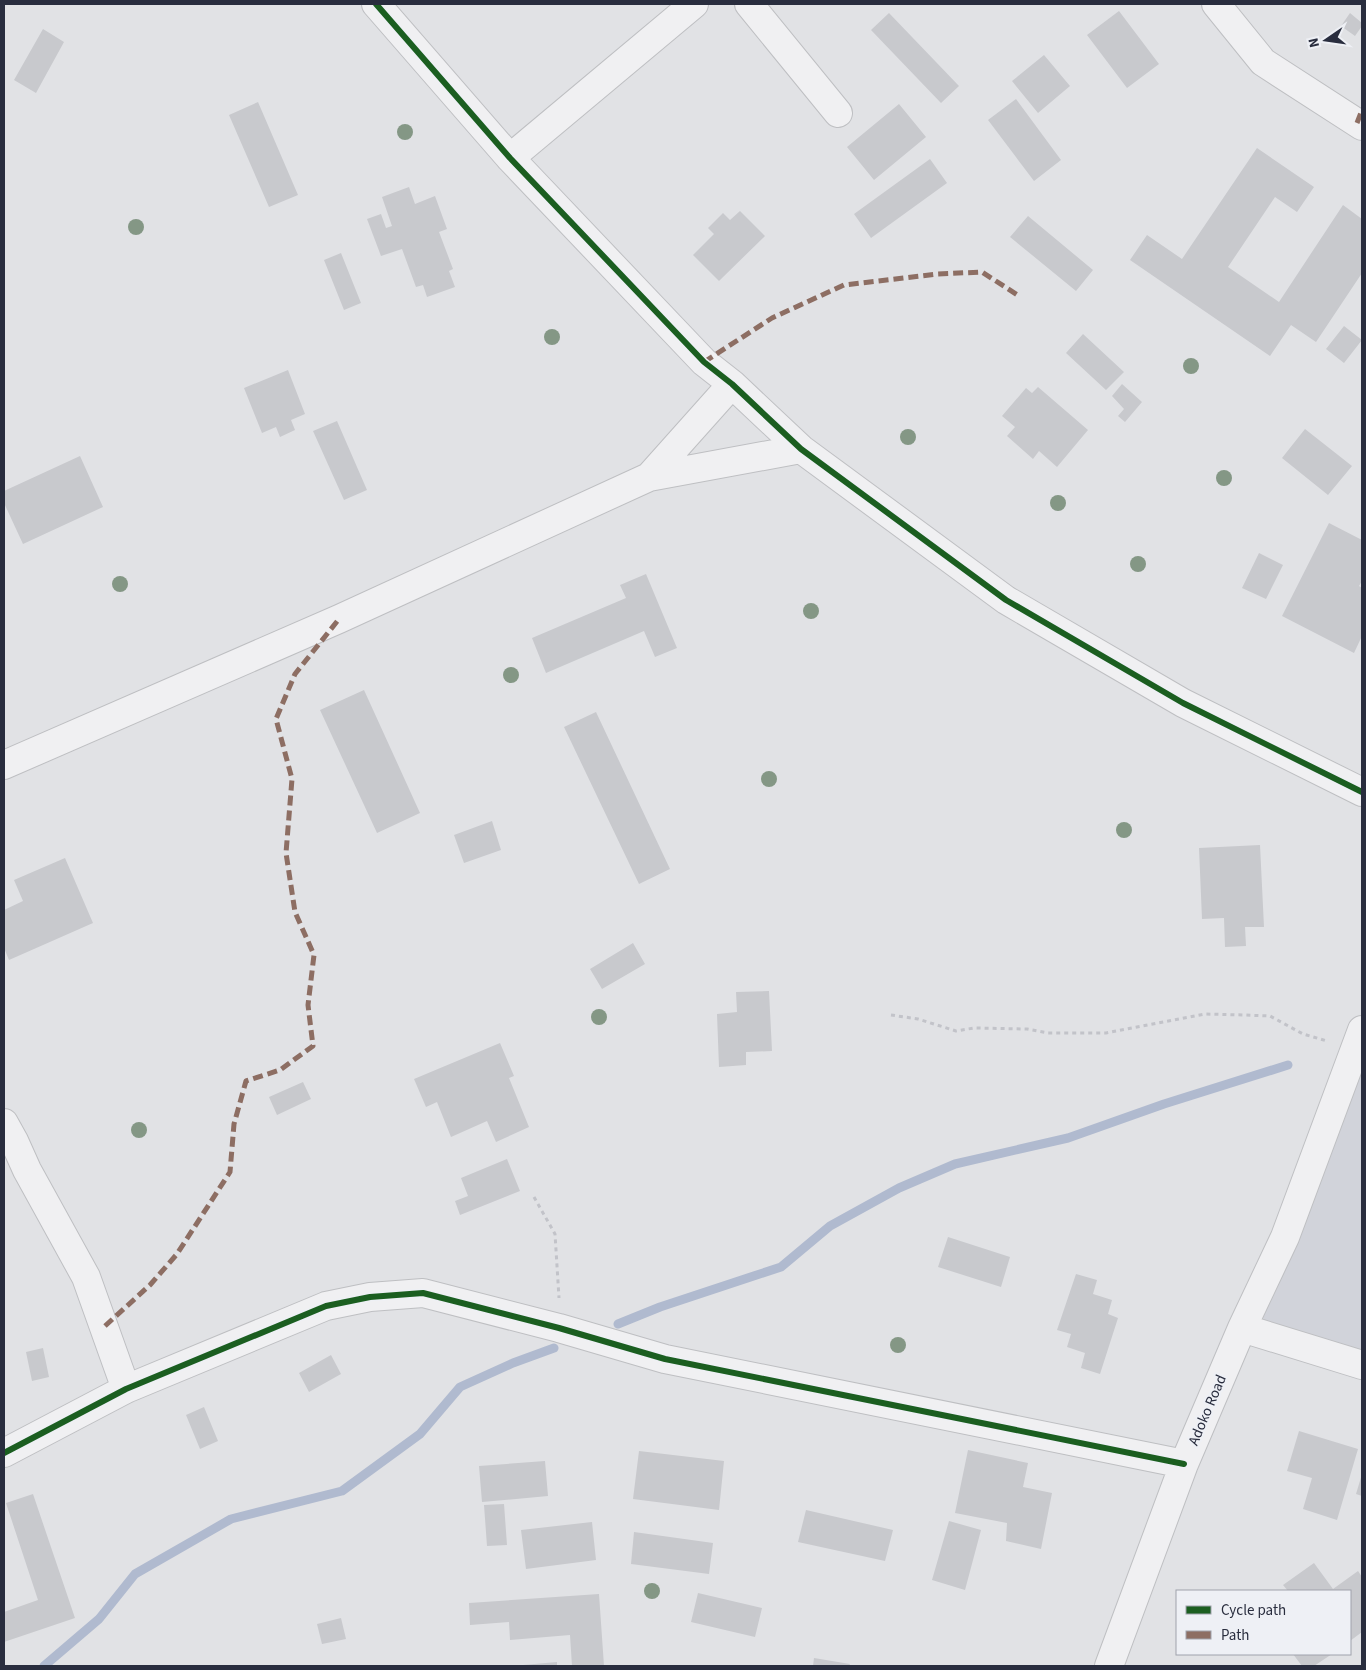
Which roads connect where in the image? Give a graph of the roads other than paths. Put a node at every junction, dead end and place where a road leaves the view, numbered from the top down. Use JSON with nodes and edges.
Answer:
{"nodes":[{"id":1,"x":376,"y":4,"type":"edge"},
{"id":2,"x":694,"y":4,"type":"edge"},
{"id":3,"x":749,"y":4,"type":"edge"},
{"id":4,"x":1216,"y":4,"type":"edge"},
{"id":5,"x":838,"y":113,"type":"dead end"},
{"id":6,"x":1362,"y":126,"type":"edge"},
{"id":7,"x":510,"y":158,"type":"junction"},
{"id":8,"x":732,"y":384,"type":"junction"},
{"id":9,"x":801,"y":449,"type":"junction"},
{"id":10,"x":649,"y":477,"type":"junction"},
{"id":11,"x":4,"y":765,"type":"edge"},
{"id":12,"x":1362,"y":792,"type":"edge"},
{"id":13,"x":1359,"y":1040,"type":"edge"},
{"id":14,"x":4,"y":1123,"type":"edge"},
{"id":15,"x":1242,"y":1328,"type":"junction"},
{"id":16,"x":1362,"y":1365,"type":"edge"},
{"id":17,"x":126,"y":1389,"type":"junction"},
{"id":18,"x":4,"y":1453,"type":"edge"},
{"id":19,"x":1184,"y":1464,"type":"junction"},
{"id":20,"x":1109,"y":1666,"type":"edge"}],
"edges":[{"from":1,"to":7,"type":"street"},
{"from":2,"to":7,"type":"street"},
{"from":3,"to":5,"type":"street"},
{"from":4,"to":6,"type":"street"},
{"from":7,"to":8,"type":"street"},
{"from":8,"to":9,"type":"street"},
{"from":8,"to":10,"type":"street"},
{"from":9,"to":10,"type":"street"},
{"from":9,"to":12,"type":"street"},
{"from":10,"to":11,"type":"street"},
{"from":13,"to":15,"type":"street","name":"Adoko Road"},
{"from":14,"to":17,"type":"street"},
{"from":15,"to":16,"type":"street"},
{"from":15,"to":19,"type":"street","name":"Adoko Road"},
{"from":17,"to":18,"type":"street"},
{"from":17,"to":19,"type":"street"},
{"from":19,"to":20,"type":"street","name":"Adoko Road"}]}
